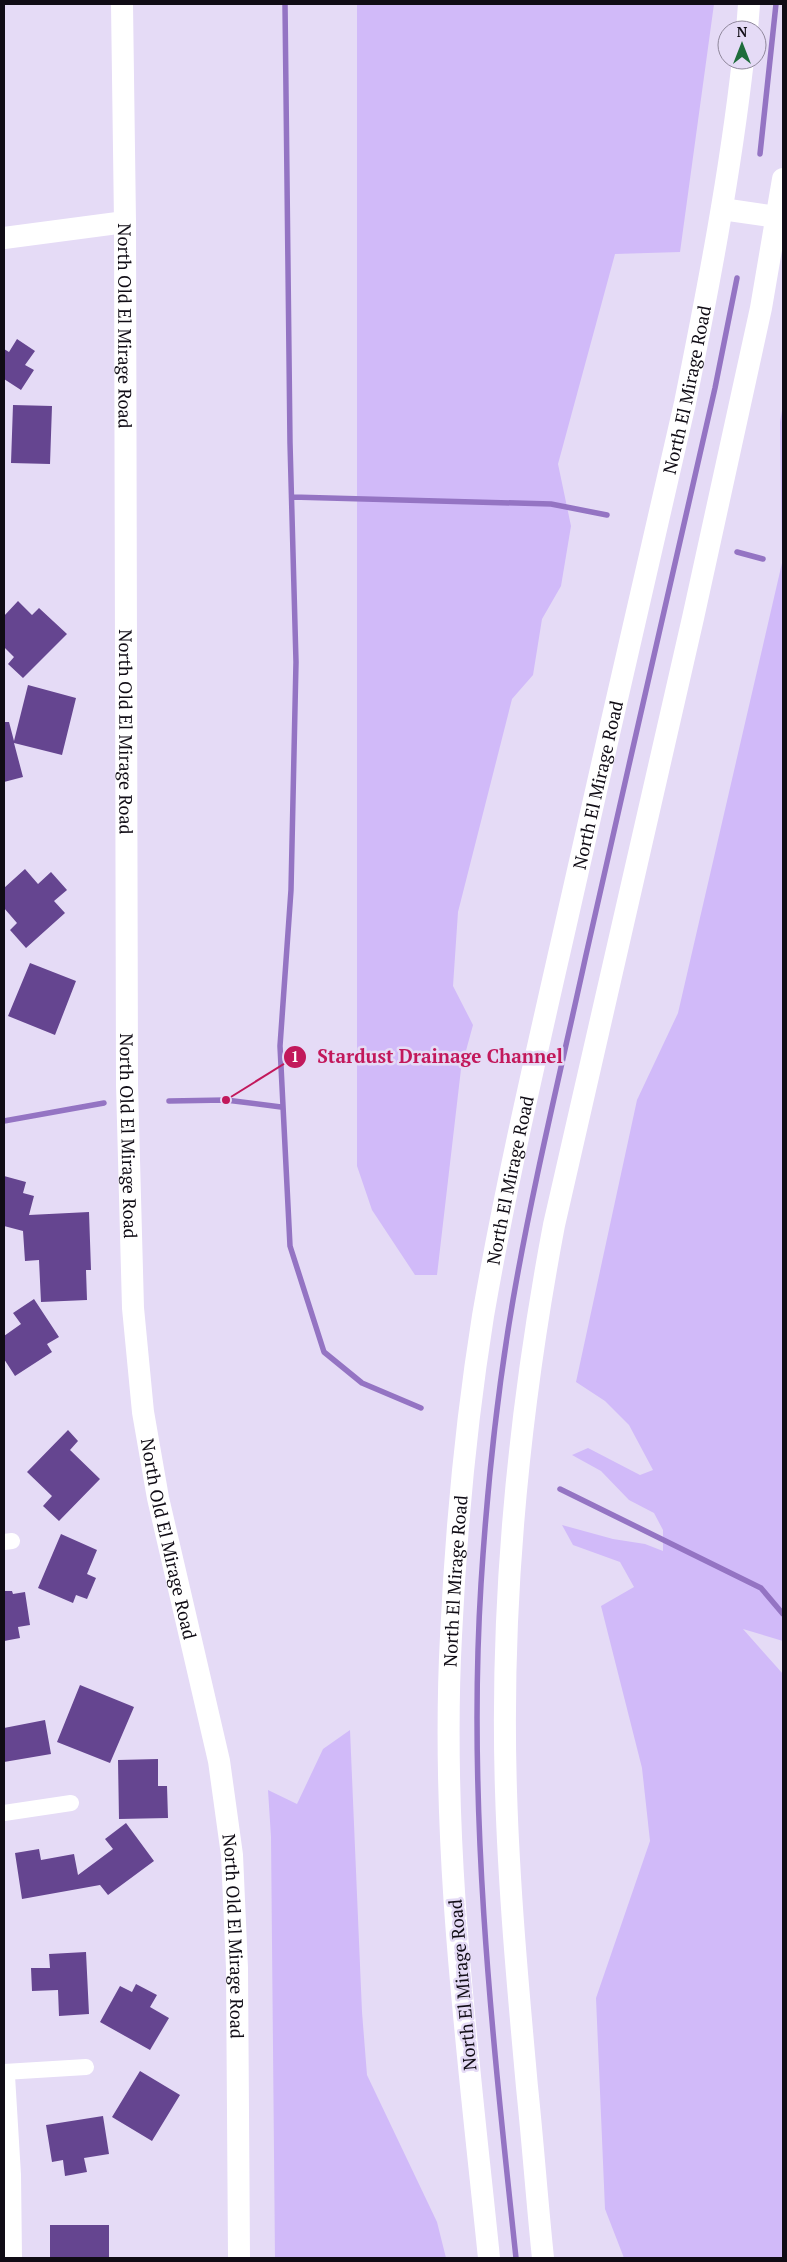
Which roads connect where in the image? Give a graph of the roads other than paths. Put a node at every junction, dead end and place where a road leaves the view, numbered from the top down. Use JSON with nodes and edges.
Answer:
{"nodes":[{"id":1,"x":122,"y":4,"type":"edge"},
{"id":2,"x":749,"y":4,"type":"edge"},
{"id":3,"x":748,"y":20,"type":"edge"},
{"id":4,"x":742,"y":70,"type":"edge"},
{"id":5,"x":783,"y":179,"type":"edge"},
{"id":6,"x":722,"y":209,"type":"junction"},
{"id":7,"x":777,"y":217,"type":"junction"},
{"id":8,"x":125,"y":222,"type":"junction"},
{"id":9,"x":4,"y":238,"type":"edge"},
{"id":10,"x":71,"y":1803,"type":"dead end"},
{"id":11,"x":4,"y":1813,"type":"edge"},
{"id":12,"x":86,"y":2067,"type":"dead end"},
{"id":13,"x":4,"y":2072,"type":"edge"},
{"id":14,"x":4,"y":2076,"type":"edge"},
{"id":15,"x":11,"y":2258,"type":"edge"},
{"id":16,"x":239,"y":2258,"type":"edge"},
{"id":17,"x":489,"y":2258,"type":"edge"},
{"id":18,"x":543,"y":2258,"type":"edge"}],
"edges":[{"from":1,"to":8,"type":"main road","name":"North Old El Mirage Road"},
{"from":2,"to":3,"type":"main road"},
{"from":4,"to":6,"type":"main road","name":"North El Mirage Road"},
{"from":5,"to":7,"type":"main road"},
{"from":6,"to":7,"type":"main road"},
{"from":6,"to":17,"type":"main road","name":"North El Mirage Road"},
{"from":7,"to":18,"type":"main road"},
{"from":8,"to":9,"type":"main road"},
{"from":8,"to":16,"type":"main road","name":"North Old El Mirage Road"},
{"from":10,"to":11,"type":"street"},
{"from":12,"to":13,"type":"street"},
{"from":14,"to":15,"type":"main road"}]}
